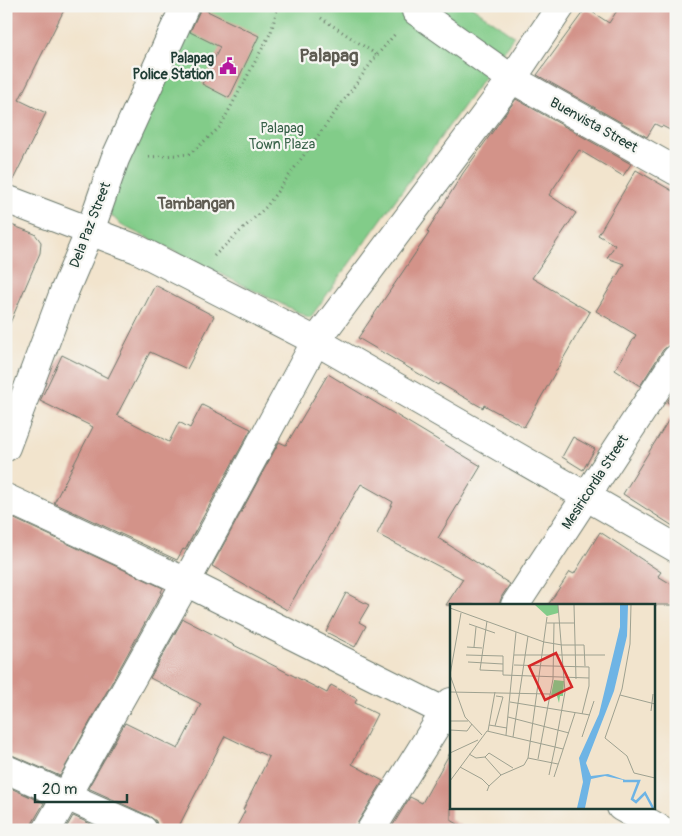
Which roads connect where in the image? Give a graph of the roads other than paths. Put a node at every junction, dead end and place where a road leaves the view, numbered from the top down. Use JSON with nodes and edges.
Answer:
{"nodes":[{"id":1,"x":185,"y":6,"type":"edge"},
{"id":2,"x":561,"y":6,"type":"edge"},
{"id":3,"x":416,"y":11,"type":"road end"},
{"id":4,"x":512,"y":79,"type":"junction"},
{"id":5,"x":676,"y":171,"type":"edge"},
{"id":6,"x":6,"y":199,"type":"edge"},
{"id":7,"x":90,"y":231,"type":"junction"},
{"id":8,"x":316,"y":341,"type":"junction"},
{"id":9,"x":676,"y":359,"type":"edge"},
{"id":10,"x":6,"y":447,"type":"edge"},
{"id":11,"x":586,"y":495,"type":"junction"},
{"id":12,"x":6,"y":498,"type":"edge"},
{"id":13,"x":676,"y":548,"type":"edge"},
{"id":14,"x":186,"y":582,"type":"junction"},
{"id":15,"x":516,"y":604,"type":"edge"},
{"id":16,"x":449,"y":710,"type":"edge"},
{"id":17,"x":6,"y":769,"type":"edge"},
{"id":18,"x":67,"y":795,"type":"junction"},
{"id":19,"x":623,"y":808,"type":"edge"},
{"id":20,"x":46,"y":830,"type":"edge"},
{"id":21,"x":143,"y":830,"type":"edge"},
{"id":22,"x":371,"y":830,"type":"edge"},
{"id":23,"x":662,"y":830,"type":"edge"}],
"edges":[{"from":1,"to":7,"type":"street","name":"Dela Paz Street"},
{"from":2,"to":4,"type":"street"},
{"from":3,"to":4,"type":"street","name":"Buenvista Street"},
{"from":4,"to":5,"type":"street","name":"Buenvista Street"},
{"from":4,"to":8,"type":"street"},
{"from":6,"to":7,"type":"street"},
{"from":7,"to":8,"type":"street"},
{"from":7,"to":10,"type":"street","name":"Dela Paz Street"},
{"from":8,"to":11,"type":"street"},
{"from":8,"to":14,"type":"street"},
{"from":9,"to":11,"type":"street","name":"Mesiricordia Street"},
{"from":11,"to":13,"type":"street"},
{"from":11,"to":15,"type":"street","name":"Mesiricordia Street"},
{"from":12,"to":14,"type":"street"},
{"from":14,"to":16,"type":"street"},
{"from":14,"to":18,"type":"street"},
{"from":16,"to":22,"type":"street"},
{"from":17,"to":18,"type":"street"},
{"from":18,"to":20,"type":"street"},
{"from":18,"to":21,"type":"street"},
{"from":19,"to":23,"type":"street"}]}
